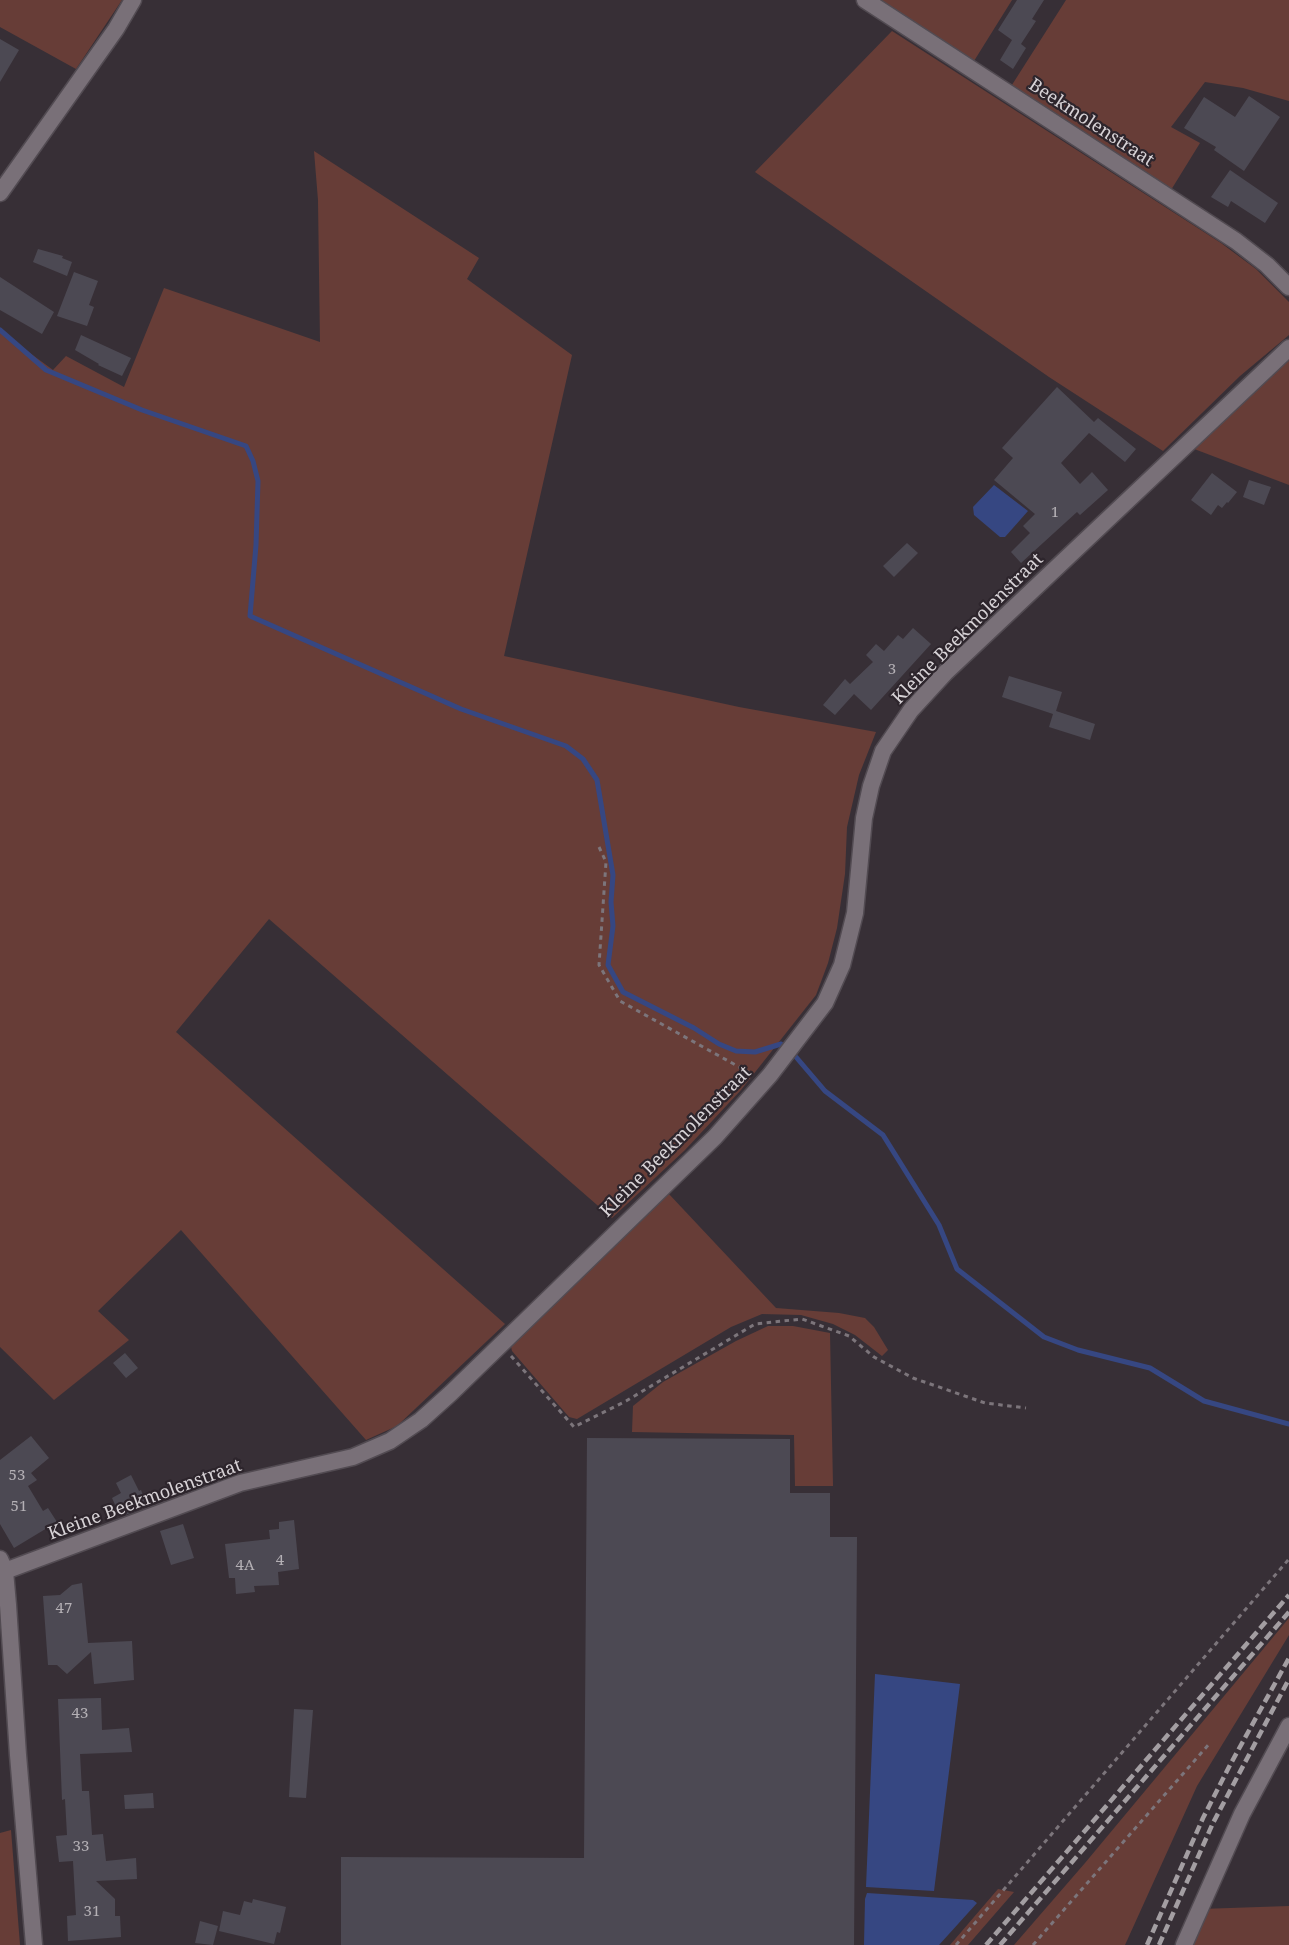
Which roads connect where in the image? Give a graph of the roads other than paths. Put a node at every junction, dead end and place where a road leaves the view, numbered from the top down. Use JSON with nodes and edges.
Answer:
{"nodes":[{"id":1,"x":132,"y":0,"type":"edge"},
{"id":2,"x":865,"y":0,"type":"edge"},
{"id":3,"x":0,"y":193,"type":"edge"},
{"id":4,"x":1289,"y":287,"type":"edge"},
{"id":5,"x":1289,"y":348,"type":"edge"},
{"id":6,"x":2,"y":1565,"type":"edge"},
{"id":7,"x":1289,"y":1726,"type":"edge"},
{"id":8,"x":34,"y":1945,"type":"edge"},
{"id":9,"x":1184,"y":1945,"type":"edge"}],
"edges":[{"from":1,"to":3,"type":"street"},
{"from":2,"to":4,"type":"street","name":"Beekmolenstraat"},
{"from":5,"to":6,"type":"street","name":"Kleine Beekmolenstraat"},
{"from":6,"to":8,"type":"street"},
{"from":7,"to":9,"type":"street"}]}
